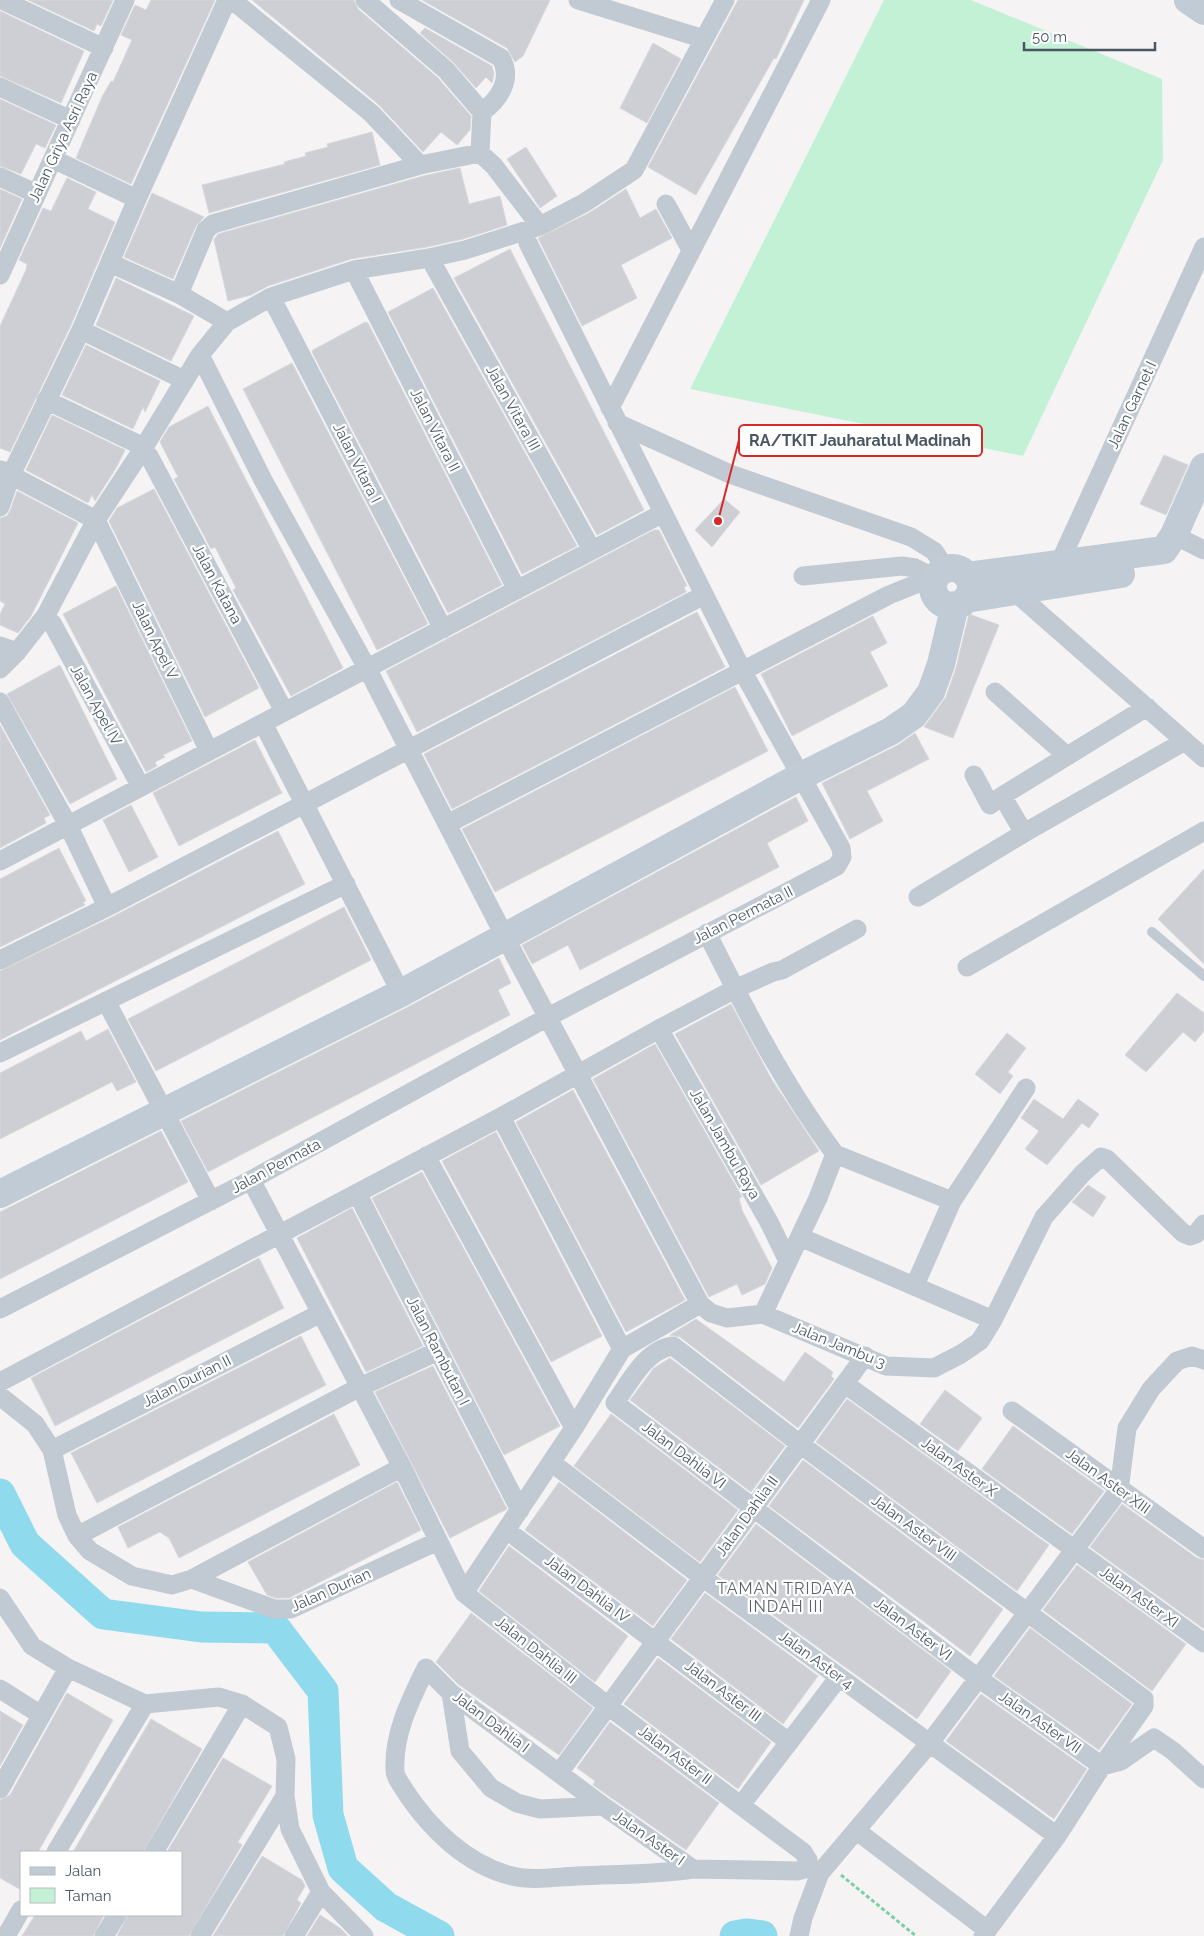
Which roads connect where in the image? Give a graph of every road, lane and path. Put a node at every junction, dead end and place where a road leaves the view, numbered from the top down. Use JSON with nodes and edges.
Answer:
{"nodes":[{"id":1,"x":2,"y":0,"type":"edge"},
{"id":2,"x":125,"y":0,"type":"edge"},
{"id":3,"x":227,"y":0,"type":"edge"},
{"id":4,"x":232,"y":0,"type":"edge"},
{"id":5,"x":365,"y":0,"type":"edge"},
{"id":6,"x":396,"y":0,"type":"edge"},
{"id":7,"x":399,"y":0,"type":"edge"},
{"id":8,"x":578,"y":0,"type":"edge"},
{"id":9,"x":725,"y":0,"type":"edge"},
{"id":10,"x":821,"y":0,"type":"edge"},
{"id":11,"x":1188,"y":0,"type":"edge"},
{"id":12,"x":1204,"y":11,"type":"edge"},
{"id":13,"x":384,"y":16,"type":"junction"},
{"id":14,"x":704,"y":39,"type":"junction"},
{"id":15,"x":104,"y":48,"type":"junction"},
{"id":16,"x":0,"y":87,"type":"edge"},
{"id":17,"x":482,"y":112,"type":"junction"},
{"id":18,"x":71,"y":120,"type":"junction"},
{"id":19,"x":480,"y":154,"type":"junction"},
{"id":20,"x":53,"y":159,"type":"junction"},
{"id":21,"x":420,"y":165,"type":"junction"},
{"id":22,"x":0,"y":177,"type":"edge"},
{"id":23,"x":37,"y":194,"type":"junction"},
{"id":24,"x":137,"y":199,"type":"junction"},
{"id":25,"x":666,"y":204,"type":"dead end"},
{"id":26,"x":540,"y":226,"type":"junction"},
{"id":27,"x":528,"y":242,"type":"dead end"},
{"id":28,"x":1204,"y":247,"type":"edge"},
{"id":29,"x":691,"y":250,"type":"junction"},
{"id":30,"x":110,"y":263,"type":"junction"},
{"id":31,"x":434,"y":266,"type":"dead end"},
{"id":32,"x":1,"y":268,"type":"edge"},
{"id":33,"x":354,"y":270,"type":"junction"},
{"id":34,"x":179,"y":294,"type":"junction"},
{"id":35,"x":271,"y":297,"type":"junction"},
{"id":36,"x":227,"y":322,"type":"junction"},
{"id":37,"x":81,"y":330,"type":"junction"},
{"id":38,"x":200,"y":355,"type":"junction"},
{"id":39,"x":184,"y":380,"type":"junction"},
{"id":40,"x":46,"y":400,"type":"junction"},
{"id":41,"x":614,"y":415,"type":"junction"},
{"id":42,"x":147,"y":451,"type":"junction"},
{"id":43,"x":1204,"y":467,"type":"edge"},
{"id":44,"x":5,"y":472,"type":"edge"},
{"id":45,"x":0,"y":507,"type":"edge"},
{"id":46,"x":1204,"y":510,"type":"edge"},
{"id":47,"x":663,"y":513,"type":"junction"},
{"id":48,"x":98,"y":524,"type":"junction"},
{"id":49,"x":1189,"y":542,"type":"edge"},
{"id":50,"x":592,"y":550,"type":"junction"},
{"id":51,"x":1059,"y":564,"type":"junction"},
{"id":52,"x":803,"y":576,"type":"dead end"},
{"id":53,"x":949,"y":587,"type":"junction"},
{"id":54,"x":517,"y":590,"type":"junction"},
{"id":55,"x":1014,"y":591,"type":"junction"},
{"id":56,"x":704,"y":595,"type":"junction"},
{"id":57,"x":52,"y":623,"type":"dead end"},
{"id":58,"x":443,"y":629,"type":"junction"},
{"id":59,"x":9,"y":649,"type":"edge"},
{"id":60,"x":367,"y":668,"type":"junction"},
{"id":61,"x":0,"y":669,"type":"edge"},
{"id":62,"x":743,"y":672,"type":"junction"},
{"id":63,"x":996,"y":692,"type":"dead end"},
{"id":64,"x":0,"y":702,"type":"edge"},
{"id":65,"x":1146,"y":707,"type":"junction"},
{"id":66,"x":284,"y":711,"type":"junction"},
{"id":67,"x":263,"y":723,"type":"junction"},
{"id":68,"x":1185,"y":741,"type":"junction"},
{"id":69,"x":408,"y":750,"type":"junction"},
{"id":70,"x":209,"y":751,"type":"junction"},
{"id":71,"x":1067,"y":756,"type":"junction"},
{"id":72,"x":1204,"y":758,"type":"edge"},
{"id":73,"x":798,"y":770,"type":"junction"},
{"id":74,"x":974,"y":775,"type":"dead end"},
{"id":75,"x":141,"y":787,"type":"junction"},
{"id":76,"x":1002,"y":796,"type":"junction"},
{"id":77,"x":305,"y":804,"type":"junction"},
{"id":78,"x":447,"y":824,"type":"junction"},
{"id":79,"x":68,"y":825,"type":"junction"},
{"id":80,"x":1204,"y":831,"type":"edge"},
{"id":81,"x":1024,"y":833,"type":"junction"},
{"id":82,"x":0,"y":860,"type":"edge"},
{"id":83,"x":346,"y":884,"type":"junction"},
{"id":84,"x":918,"y":897,"type":"dead end"},
{"id":85,"x":107,"y":908,"type":"junction"},
{"id":86,"x":857,"y":929,"type":"dead end"},
{"id":87,"x":502,"y":932,"type":"junction"},
{"id":88,"x":1152,"y":932,"type":"dead end"},
{"id":89,"x":707,"y":933,"type":"junction"},
{"id":90,"x":0,"y":960,"type":"edge"},
{"id":91,"x":967,"y":967,"type":"dead end"},
{"id":92,"x":1204,"y":976,"type":"edge"},
{"id":93,"x":398,"y":988,"type":"junction"},
{"id":94,"x":735,"y":989,"type":"junction"},
{"id":95,"x":106,"y":1001,"type":"junction"},
{"id":96,"x":548,"y":1017,"type":"junction"},
{"id":97,"x":659,"y":1029,"type":"junction"},
{"id":98,"x":0,"y":1052,"type":"edge"},
{"id":99,"x":577,"y":1073,"type":"junction"},
{"id":100,"x":1026,"y":1088,"type":"dead end"},
{"id":101,"x":162,"y":1106,"type":"junction"},
{"id":102,"x":501,"y":1117,"type":"junction"},
{"id":103,"x":835,"y":1154,"type":"junction"},
{"id":104,"x":426,"y":1156,"type":"junction"},
{"id":105,"x":251,"y":1180,"type":"junction"},
{"id":106,"x":0,"y":1181,"type":"edge"},
{"id":107,"x":357,"y":1192,"type":"junction"},
{"id":108,"x":0,"y":1194,"type":"edge"},
{"id":109,"x":211,"y":1201,"type":"junction"},
{"id":110,"x":952,"y":1201,"type":"junction"},
{"id":111,"x":1204,"y":1224,"type":"edge"},
{"id":112,"x":279,"y":1234,"type":"junction"},
{"id":113,"x":800,"y":1236,"type":"junction"},
{"id":114,"x":788,"y":1261,"type":"junction"},
{"id":115,"x":915,"y":1285,"type":"junction"},
{"id":116,"x":700,"y":1304,"type":"junction"},
{"id":117,"x":0,"y":1309,"type":"edge"},
{"id":118,"x":321,"y":1313,"type":"junction"},
{"id":119,"x":763,"y":1314,"type":"junction"},
{"id":120,"x":994,"y":1320,"type":"junction"},
{"id":121,"x":622,"y":1349,"type":"junction"},
{"id":122,"x":438,"y":1351,"type":"junction"},
{"id":123,"x":865,"y":1356,"type":"junction"},
{"id":124,"x":1204,"y":1360,"type":"edge"},
{"id":125,"x":0,"y":1382,"type":"edge"},
{"id":126,"x":844,"y":1384,"type":"junction"},
{"id":127,"x":360,"y":1387,"type":"junction"},
{"id":128,"x":0,"y":1396,"type":"edge"},
{"id":129,"x":615,"y":1403,"type":"joint"},
{"id":130,"x":1012,"y":1411,"type":"dead end"},
{"id":131,"x":574,"y":1428,"type":"junction"},
{"id":132,"x":800,"y":1444,"type":"junction"},
{"id":133,"x":52,"y":1450,"type":"junction"},
{"id":134,"x":402,"y":1467,"type":"junction"},
{"id":135,"x":560,"y":1469,"type":"dead end"},
{"id":136,"x":1119,"y":1490,"type":"junction"},
{"id":137,"x":753,"y":1507,"type":"junction"},
{"id":138,"x":520,"y":1510,"type":"junction"},
{"id":139,"x":77,"y":1536,"type":"junction"},
{"id":140,"x":518,"y":1538,"type":"dead end"},
{"id":141,"x":438,"y":1541,"type":"junction"},
{"id":142,"x":1204,"y":1549,"type":"edge"},
{"id":143,"x":1074,"y":1550,"type":"junction"},
{"id":144,"x":702,"y":1578,"type":"junction"},
{"id":145,"x":192,"y":1579,"type":"junction"},
{"id":146,"x":464,"y":1593,"type":"junction"},
{"id":147,"x":0,"y":1598,"type":"edge"},
{"id":148,"x":1028,"y":1612,"type":"junction"},
{"id":149,"x":656,"y":1641,"type":"junction"},
{"id":150,"x":1204,"y":1643,"type":"edge"},
{"id":151,"x":68,"y":1668,"type":"junction"},
{"id":152,"x":839,"y":1677,"type":"junction"},
{"id":153,"x":978,"y":1678,"type":"junction"},
{"id":154,"x":0,"y":1690,"type":"edge"},
{"id":155,"x":451,"y":1692,"type":"junction"},
{"id":156,"x":145,"y":1704,"type":"junction"},
{"id":157,"x":242,"y":1704,"type":"junction"},
{"id":158,"x":608,"y":1706,"type":"junction"},
{"id":159,"x":41,"y":1715,"type":"junction"},
{"id":160,"x":789,"y":1742,"type":"junction"},
{"id":161,"x":929,"y":1744,"type":"junction"},
{"id":162,"x":1102,"y":1766,"type":"junction"},
{"id":163,"x":559,"y":1773,"type":"junction"},
{"id":164,"x":1204,"y":1779,"type":"edge"},
{"id":165,"x":0,"y":1789,"type":"edge"},
{"id":166,"x":285,"y":1796,"type":"junction"},
{"id":167,"x":741,"y":1805,"type":"junction"},
{"id":168,"x":603,"y":1806,"type":"junction"},
{"id":169,"x":857,"y":1831,"type":"junction"},
{"id":170,"x":1057,"y":1836,"type":"junction"},
{"id":171,"x":57,"y":1851,"type":"edge"},
{"id":172,"x":155,"y":1851,"type":"edge"},
{"id":173,"x":694,"y":1869,"type":"junction"},
{"id":174,"x":819,"y":1869,"type":"junction"},
{"id":175,"x":321,"y":1892,"type":"junction"},
{"id":176,"x":20,"y":1911,"type":"edge"},
{"id":177,"x":116,"y":1916,"type":"edge"},
{"id":178,"x":801,"y":1927,"type":"edge"},
{"id":179,"x":4,"y":1932,"type":"edge"},
{"id":180,"x":984,"y":1933,"type":"edge"},
{"id":181,"x":104,"y":1936,"type":"edge"},
{"id":182,"x":200,"y":1936,"type":"edge"},
{"id":183,"x":294,"y":1936,"type":"edge"},
{"id":184,"x":364,"y":1936,"type":"edge"},
{"id":185,"x":916,"y":1936,"type":"edge"}],
"edges":[{"from":1,"to":15,"type":"street"},
{"from":2,"to":15,"type":"street","name":"Jalan Griya Asri Raya"},
{"from":3,"to":24,"type":"street"},
{"from":4,"to":21,"type":"street"},
{"from":5,"to":13,"type":"street"},
{"from":6,"to":13,"type":"street"},
{"from":7,"to":17,"type":"street"},
{"from":8,"to":14,"type":"street"},
{"from":9,"to":14,"type":"street"},
{"from":10,"to":29,"type":"street"},
{"from":11,"to":12,"type":"street"},
{"from":13,"to":17,"type":"street"},
{"from":14,"to":26,"type":"street"},
{"from":15,"to":18,"type":"street","name":"Jalan Griya Asri Raya"},
{"from":16,"to":18,"type":"street"},
{"from":17,"to":19,"type":"street"},
{"from":18,"to":20,"type":"street","name":"Jalan Griya Asri Raya"},
{"from":19,"to":21,"type":"street"},
{"from":19,"to":26,"type":"street"},
{"from":20,"to":23,"type":"street","name":"Jalan Griya Asri Raya"},
{"from":20,"to":24,"type":"street"},
{"from":21,"to":34,"type":"street"},
{"from":22,"to":23,"type":"street"},
{"from":23,"to":32,"type":"street","name":"Jalan Griya Asri Raya"},
{"from":24,"to":30,"type":"street"},
{"from":25,"to":29,"type":"street"},
{"from":26,"to":33,"type":"street"},
{"from":27,"to":41,"type":"street"},
{"from":28,"to":51,"type":"street","name":"Jalan Garnet I"},
{"from":29,"to":41,"type":"street"},
{"from":30,"to":34,"type":"street"},
{"from":30,"to":37,"type":"street"},
{"from":31,"to":50,"type":"street","name":"Jalan Vitara III"},
{"from":33,"to":35,"type":"street"},
{"from":33,"to":54,"type":"street","name":"Jalan Vitara II"},
{"from":34,"to":36,"type":"street"},
{"from":35,"to":36,"type":"street"},
{"from":35,"to":58,"type":"street","name":"Jalan Vitara I"},
{"from":36,"to":38,"type":"street"},
{"from":37,"to":39,"type":"street"},
{"from":37,"to":40,"type":"street"},
{"from":38,"to":39,"type":"street"},
{"from":38,"to":60,"type":"street"},
{"from":39,"to":42,"type":"street"},
{"from":40,"to":42,"type":"street"},
{"from":40,"to":44,"type":"street"},
{"from":41,"to":47,"type":"street"},
{"from":41,"to":53,"type":"street"},
{"from":42,"to":48,"type":"street"},
{"from":42,"to":66,"type":"street","name":"Jalan Katana"},
{"from":43,"to":49,"type":"street"},
{"from":44,"to":45,"type":"street"},
{"from":44,"to":48,"type":"street"},
{"from":46,"to":49,"type":"street"},
{"from":47,"to":50,"type":"street"},
{"from":47,"to":56,"type":"street"},
{"from":48,"to":59,"type":"street"},
{"from":48,"to":70,"type":"street","name":"Jalan Apel V"},
{"from":49,"to":51,"type":"street"},
{"from":49,"to":55,"type":"street"},
{"from":50,"to":54,"type":"street"},
{"from":51,"to":53,"type":"street"},
{"from":52,"to":53,"type":"street"},
{"from":53,"to":55,"type":"street"},
{"from":53,"to":62,"type":"street"},
{"from":53,"to":73,"type":"street"},
{"from":54,"to":58,"type":"street"},
{"from":55,"to":65,"type":"street"},
{"from":56,"to":62,"type":"street"},
{"from":56,"to":69,"type":"street"},
{"from":57,"to":75,"type":"street","name":"Jalan Apel IV"},
{"from":58,"to":60,"type":"street"},
{"from":59,"to":61,"type":"street"},
{"from":60,"to":66,"type":"street"},
{"from":60,"to":69,"type":"street"},
{"from":62,"to":73,"type":"street"},
{"from":62,"to":78,"type":"street"},
{"from":63,"to":71,"type":"street"},
{"from":64,"to":79,"type":"street"},
{"from":65,"to":68,"type":"street"},
{"from":65,"to":71,"type":"street"},
{"from":66,"to":67,"type":"street"},
{"from":67,"to":70,"type":"street"},
{"from":67,"to":77,"type":"street"},
{"from":68,"to":72,"type":"street"},
{"from":68,"to":81,"type":"street"},
{"from":69,"to":77,"type":"street"},
{"from":69,"to":78,"type":"street"},
{"from":70,"to":75,"type":"street"},
{"from":71,"to":76,"type":"street"},
{"from":73,"to":87,"type":"street"},
{"from":73,"to":89,"type":"street","name":"Jalan Permata II"},
{"from":74,"to":76,"type":"street"},
{"from":75,"to":79,"type":"street"},
{"from":76,"to":81,"type":"street"},
{"from":77,"to":83,"type":"street"},
{"from":77,"to":85,"type":"street"},
{"from":78,"to":87,"type":"street"},
{"from":79,"to":82,"type":"street"},
{"from":79,"to":85,"type":"street"},
{"from":80,"to":91,"type":"street"},
{"from":81,"to":84,"type":"street"},
{"from":83,"to":93,"type":"street"},
{"from":83,"to":95,"type":"street"},
{"from":85,"to":90,"type":"street"},
{"from":86,"to":94,"type":"street"},
{"from":87,"to":93,"type":"street"},
{"from":87,"to":96,"type":"street"},
{"from":88,"to":92,"type":"lane"},
{"from":89,"to":94,"type":"street"},
{"from":89,"to":96,"type":"street","name":"Jalan Permata II"},
{"from":93,"to":101,"type":"street"},
{"from":94,"to":97,"type":"street"},
{"from":94,"to":103,"type":"street"},
{"from":95,"to":98,"type":"street"},
{"from":95,"to":101,"type":"street"},
{"from":96,"to":99,"type":"street"},
{"from":96,"to":105,"type":"street","name":"Jalan Permata"},
{"from":97,"to":99,"type":"street"},
{"from":97,"to":114,"type":"street","name":"Jalan Jambu Raya"},
{"from":99,"to":102,"type":"street"},
{"from":99,"to":116,"type":"street"},
{"from":100,"to":110,"type":"street"},
{"from":101,"to":106,"type":"street"},
{"from":101,"to":108,"type":"street"},
{"from":101,"to":109,"type":"street"},
{"from":102,"to":104,"type":"street"},
{"from":102,"to":121,"type":"street"},
{"from":103,"to":110,"type":"street"},
{"from":103,"to":113,"type":"street"},
{"from":104,"to":107,"type":"street"},
{"from":104,"to":131,"type":"street"},
{"from":105,"to":109,"type":"street","name":"Jalan Permata"},
{"from":105,"to":112,"type":"street"},
{"from":107,"to":112,"type":"street"},
{"from":107,"to":122,"type":"street","name":"Jalan Rambutan I"},
{"from":109,"to":117,"type":"street","name":"Jalan Permata"},
{"from":110,"to":115,"type":"street"},
{"from":111,"to":120,"type":"street","name":"Jalan Jambu 3"},
{"from":112,"to":118,"type":"street"},
{"from":112,"to":125,"type":"street"},
{"from":113,"to":114,"type":"street"},
{"from":113,"to":115,"type":"street"},
{"from":114,"to":119,"type":"street"},
{"from":115,"to":120,"type":"street"},
{"from":116,"to":119,"type":"street"},
{"from":116,"to":121,"type":"street"},
{"from":118,"to":127,"type":"street"},
{"from":118,"to":133,"type":"street","name":"Jalan Durian II"},
{"from":119,"to":123,"type":"street","name":"Jalan Jambu 3"},
{"from":120,"to":123,"type":"street","name":"Jalan Jambu 3"},
{"from":121,"to":131,"type":"street"},
{"from":122,"to":127,"type":"street"},
{"from":122,"to":138,"type":"street","name":"Jalan Rambutan I"},
{"from":123,"to":126,"type":"street","name":"Jalan Dahlia II"},
{"from":124,"to":136,"type":"street"},
{"from":126,"to":132,"type":"street","name":"Jalan Dahlia II"},
{"from":126,"to":143,"type":"street","name":"Jalan Aster X"},
{"from":127,"to":134,"type":"street"},
{"from":127,"to":139,"type":"street"},
{"from":128,"to":133,"type":"street"},
{"from":129,"to":132,"type":"street","name":"Jalan Aster VIII"},
{"from":129,"to":137,"type":"street","name":"Jalan Dahlia VI"},
{"from":130,"to":136,"type":"street","name":"Jalan Aster XIII"},
{"from":131,"to":138,"type":"street"},
{"from":132,"to":137,"type":"street","name":"Jalan Dahlia II"},
{"from":132,"to":148,"type":"street","name":"Jalan Aster VIII"},
{"from":133,"to":139,"type":"street"},
{"from":134,"to":141,"type":"street"},
{"from":134,"to":145,"type":"street"},
{"from":135,"to":144,"type":"street","name":"Jalan Aster 4"},
{"from":136,"to":142,"type":"street","name":"Jalan Aster XIII"},
{"from":136,"to":143,"type":"street"},
{"from":137,"to":144,"type":"street","name":"Jalan Dahlia II"},
{"from":137,"to":153,"type":"street","name":"Jalan Aster VI"},
{"from":138,"to":146,"type":"street"},
{"from":139,"to":145,"type":"street"},
{"from":140,"to":149,"type":"street","name":"Jalan Dahlia IV"},
{"from":141,"to":145,"type":"street","name":"Jalan Durian"},
{"from":141,"to":146,"type":"street"},
{"from":143,"to":148,"type":"street"},
{"from":143,"to":150,"type":"street","name":"Jalan Aster XI"},
{"from":144,"to":149,"type":"street","name":"Jalan Dahlia II"},
{"from":144,"to":152,"type":"street","name":"Jalan Aster 4"},
{"from":146,"to":158,"type":"street","name":"Jalan Dahlia III"},
{"from":147,"to":151,"type":"street"},
{"from":148,"to":153,"type":"street"},
{"from":148,"to":162,"type":"street","name":"Jalan Aster VIII"},
{"from":149,"to":158,"type":"street","name":"Jalan Dahlia II"},
{"from":149,"to":160,"type":"street","name":"Jalan Aster III"},
{"from":151,"to":156,"type":"street"},
{"from":151,"to":159,"type":"street"},
{"from":152,"to":160,"type":"street"},
{"from":152,"to":161,"type":"street","name":"Jalan Aster 4"},
{"from":153,"to":161,"type":"street"},
{"from":153,"to":162,"type":"street","name":"Jalan Aster VII"},
{"from":154,"to":159,"type":"street"},
{"from":155,"to":163,"type":"street","name":"Jalan Dahlia I"},
{"from":155,"to":168,"type":"street"},
{"from":155,"to":173,"type":"street","name":"Jalan Dahlia I"},
{"from":156,"to":157,"type":"street"},
{"from":156,"to":171,"type":"street"},
{"from":157,"to":166,"type":"street"},
{"from":157,"to":172,"type":"street"},
{"from":158,"to":163,"type":"street","name":"Jalan Dahlia II"},
{"from":158,"to":167,"type":"street","name":"Jalan Aster II"},
{"from":159,"to":165,"type":"street"},
{"from":160,"to":167,"type":"street"},
{"from":161,"to":169,"type":"street"},
{"from":161,"to":170,"type":"street","name":"Jalan Aster 4"},
{"from":162,"to":164,"type":"street"},
{"from":162,"to":170,"type":"street"},
{"from":163,"to":168,"type":"street","name":"Jalan Aster I"},
{"from":166,"to":175,"type":"street"},
{"from":166,"to":182,"type":"street"},
{"from":167,"to":174,"type":"street","name":"Jalan Aster II"},
{"from":168,"to":173,"type":"street","name":"Jalan Aster I"},
{"from":169,"to":174,"type":"street"},
{"from":169,"to":180,"type":"street"},
{"from":170,"to":180,"type":"street"},
{"from":173,"to":174,"type":"street","name":"Jalan Aster I"},
{"from":174,"to":178,"type":"street"},
{"from":174,"to":185,"type":"path"},
{"from":175,"to":183,"type":"street"},
{"from":175,"to":184,"type":"street"},
{"from":176,"to":179,"type":"street"},
{"from":177,"to":181,"type":"street"}]}
